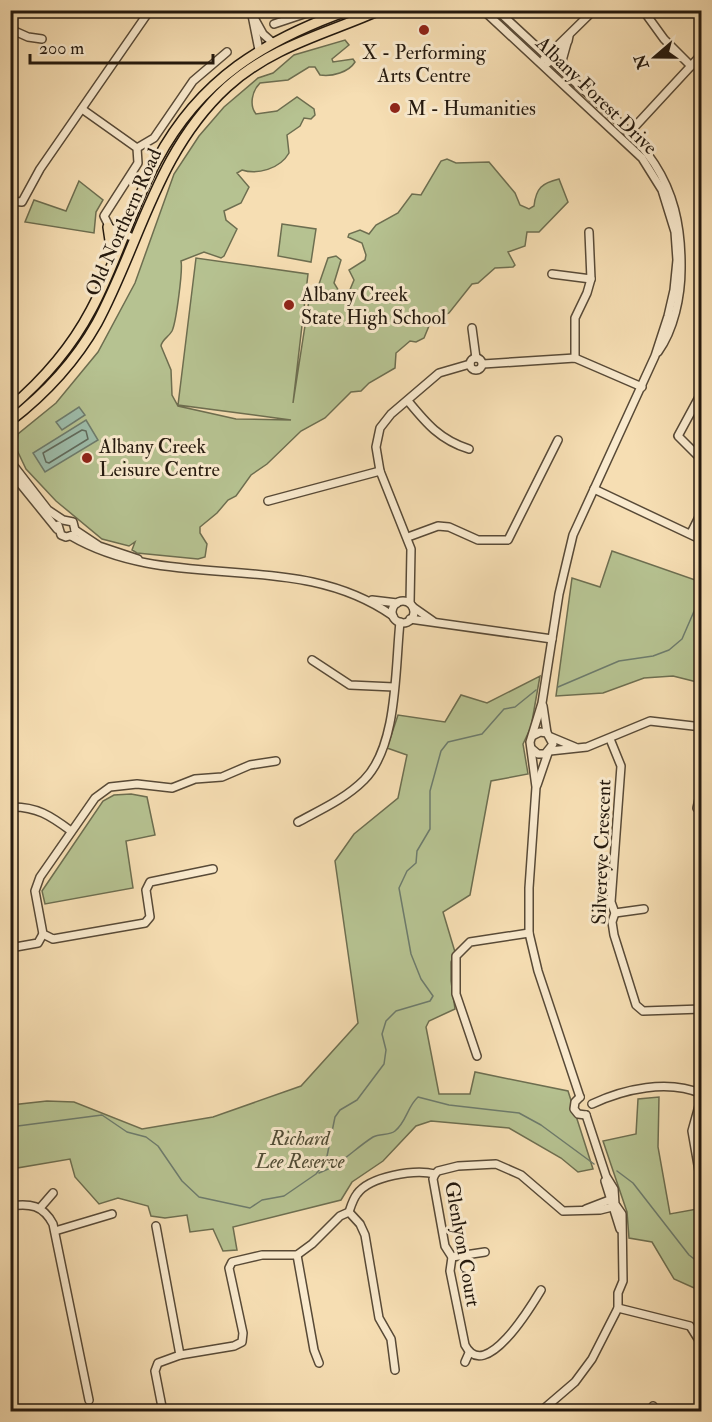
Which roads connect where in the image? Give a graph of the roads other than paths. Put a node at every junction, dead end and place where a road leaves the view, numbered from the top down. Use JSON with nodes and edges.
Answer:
{"nodes":[{"id":1,"x":150,"y":10,"type":"edge"},
{"id":2,"x":316,"y":10,"type":"edge"},
{"id":3,"x":349,"y":10,"type":"edge"},
{"id":4,"x":380,"y":10,"type":"edge"},
{"id":5,"x":483,"y":10,"type":"edge"},
{"id":6,"x":497,"y":10,"type":"edge"},
{"id":7,"x":594,"y":10,"type":"edge"},
{"id":8,"x":643,"y":10,"type":"edge"},
{"id":9,"x":251,"y":12,"type":"edge"},
{"id":10,"x":274,"y":24,"type":"dead end"},
{"id":11,"x":10,"y":29,"type":"edge"},
{"id":12,"x":42,"y":39,"type":"dead end"},
{"id":13,"x":568,"y":39,"type":"junction"},
{"id":14,"x":272,"y":42,"type":"junction"},
{"id":15,"x":259,"y":50,"type":"junction"},
{"id":16,"x":227,"y":52,"type":"dead end"},
{"id":17,"x":702,"y":54,"type":"edge"},
{"id":18,"x":549,"y":58,"type":"junction"},
{"id":19,"x":542,"y":65,"type":"junction"},
{"id":20,"x":691,"y":66,"type":"junction"},
{"id":21,"x":560,"y":68,"type":"junction"},
{"id":22,"x":82,"y":109,"type":"junction"},
{"id":23,"x":630,"y":131,"type":"junction"},
{"id":24,"x":623,"y":139,"type":"junction"},
{"id":25,"x":137,"y":148,"type":"junction"},
{"id":26,"x":10,"y":201,"type":"edge"},
{"id":27,"x":108,"y":227,"type":"junction"},
{"id":28,"x":589,"y":232,"type":"dead end"},
{"id":29,"x":124,"y":234,"type":"junction"},
{"id":30,"x":135,"y":238,"type":"junction"},
{"id":31,"x":113,"y":261,"type":"junction"},
{"id":32,"x":552,"y":274,"type":"dead end"},
{"id":33,"x":591,"y":279,"type":"junction"},
{"id":34,"x":472,"y":328,"type":"dead end"},
{"id":35,"x":655,"y":356,"type":"junction"},
{"id":36,"x":476,"y":358,"type":"junction"},
{"id":37,"x":575,"y":358,"type":"junction"},
{"id":38,"x":470,"y":364,"type":"junction"},
{"id":39,"x":483,"y":364,"type":"junction"},
{"id":40,"x":642,"y":387,"type":"junction"},
{"id":41,"x":698,"y":399,"type":"dead end"},
{"id":42,"x":408,"y":401,"type":"junction"},
{"id":43,"x":10,"y":408,"type":"edge"},
{"id":44,"x":10,"y":421,"type":"edge"},
{"id":45,"x":558,"y":440,"type":"dead end"},
{"id":46,"x":469,"y":449,"type":"dead end"},
{"id":47,"x":702,"y":460,"type":"edge"},
{"id":48,"x":10,"y":461,"type":"edge"},
{"id":49,"x":10,"y":471,"type":"edge"},
{"id":50,"x":380,"y":471,"type":"junction"},
{"id":51,"x":594,"y":489,"type":"junction"},
{"id":52,"x":268,"y":501,"type":"dead end"},
{"id":53,"x":702,"y":511,"type":"edge"},
{"id":54,"x":63,"y":520,"type":"junction"},
{"id":55,"x":57,"y":529,"type":"junction"},
{"id":56,"x":73,"y":533,"type":"junction"},
{"id":57,"x":691,"y":533,"type":"junction"},
{"id":58,"x":408,"y":537,"type":"junction"},
{"id":59,"x":702,"y":540,"type":"edge"},
{"id":60,"x":370,"y":599,"type":"junction"},
{"id":61,"x":405,"y":604,"type":"junction"},
{"id":62,"x":393,"y":616,"type":"junction"},
{"id":63,"x":406,"y":621,"type":"junction"},
{"id":64,"x":433,"y":621,"type":"junction"},
{"id":65,"x":552,"y":639,"type":"junction"},
{"id":66,"x":312,"y":660,"type":"dead end"},
{"id":67,"x":394,"y":687,"type":"junction"},
{"id":68,"x":542,"y":704,"type":"junction"},
{"id":69,"x":702,"y":727,"type":"edge"},
{"id":70,"x":534,"y":735,"type":"junction"},
{"id":71,"x":549,"y":735,"type":"junction"},
{"id":72,"x":610,"y":739,"type":"junction"},
{"id":73,"x":577,"y":748,"type":"junction"},
{"id":74,"x":532,"y":749,"type":"junction"},
{"id":75,"x":549,"y":752,"type":"junction"},
{"id":76,"x":276,"y":761,"type":"dead end"},
{"id":77,"x":702,"y":786,"type":"edge"},
{"id":78,"x":536,"y":787,"type":"junction"},
{"id":79,"x":10,"y":807,"type":"edge"},
{"id":80,"x":697,"y":808,"type":"dead end"},
{"id":81,"x":298,"y":822,"type":"dead end"},
{"id":82,"x":71,"y":831,"type":"junction"},
{"id":83,"x":213,"y":869,"type":"dead end"},
{"id":84,"x":644,"y":909,"type":"dead end"},
{"id":85,"x":615,"y":913,"type":"junction"},
{"id":86,"x":529,"y":933,"type":"junction"},
{"id":87,"x":43,"y":934,"type":"junction"},
{"id":88,"x":10,"y":948,"type":"edge"},
{"id":89,"x":702,"y":1009,"type":"edge"},
{"id":90,"x":477,"y":1056,"type":"dead end"},
{"id":91,"x":702,"y":1094,"type":"edge"},
{"id":92,"x":580,"y":1097,"type":"junction"},
{"id":93,"x":592,"y":1104,"type":"junction"},
{"id":94,"x":586,"y":1115,"type":"junction"},
{"id":95,"x":435,"y":1174,"type":"junction"},
{"id":96,"x":702,"y":1188,"type":"edge"},
{"id":97,"x":53,"y":1193,"type":"dead end"},
{"id":98,"x":612,"y":1203,"type":"junction"},
{"id":99,"x":10,"y":1206,"type":"edge"},
{"id":100,"x":40,"y":1208,"type":"junction"},
{"id":101,"x":349,"y":1212,"type":"junction"},
{"id":102,"x":112,"y":1214,"type":"dead end"},
{"id":103,"x":156,"y":1226,"type":"dead end"},
{"id":104,"x":55,"y":1231,"type":"junction"},
{"id":105,"x":485,"y":1252,"type":"dead end"},
{"id":106,"x":297,"y":1255,"type":"junction"},
{"id":107,"x":452,"y":1257,"type":"junction"},
{"id":108,"x":541,"y":1290,"type":"dead end"},
{"id":109,"x":618,"y":1308,"type":"junction"},
{"id":110,"x":702,"y":1345,"type":"edge"},
{"id":111,"x":469,"y":1353,"type":"junction"},
{"id":112,"x":180,"y":1355,"type":"junction"},
{"id":113,"x":465,"y":1362,"type":"dead end"},
{"id":114,"x":319,"y":1363,"type":"dead end"},
{"id":115,"x":395,"y":1370,"type":"dead end"},
{"id":116,"x":89,"y":1400,"type":"dead end"},
{"id":117,"x":163,"y":1412,"type":"edge"},
{"id":118,"x":540,"y":1412,"type":"edge"}],
"edges":[{"from":1,"to":22,"type":"street"},
{"from":2,"to":10,"type":"street"},
{"from":3,"to":14,"type":"highway","name":"Old Northern Road"},
{"from":4,"to":30,"type":"highway","name":"Old Northern Road"},
{"from":5,"to":19,"type":"street","name":"Albany Forest Drive"},
{"from":6,"to":18,"type":"street","name":"Albany Forest Drive"},
{"from":7,"to":13,"type":"street"},
{"from":8,"to":20,"type":"street"},
{"from":9,"to":14,"type":"street"},
{"from":9,"to":15,"type":"street"},
{"from":11,"to":12,"type":"street"},
{"from":13,"to":18,"type":"street"},
{"from":13,"to":21,"type":"street"},
{"from":14,"to":15,"type":"highway","name":"Old Northern Road"},
{"from":15,"to":29,"type":"highway","name":"Old Northern Road"},
{"from":16,"to":25,"type":"street","name":"Old Northern Road"},
{"from":17,"to":20,"type":"street"},
{"from":18,"to":19,"type":"street"},
{"from":18,"to":21,"type":"street","name":"Albany Forest Drive"},
{"from":19,"to":24,"type":"street","name":"Albany Forest Drive"},
{"from":20,"to":23,"type":"street"},
{"from":21,"to":23,"type":"street","name":"Albany Forest Drive"},
{"from":22,"to":25,"type":"street"},
{"from":22,"to":26,"type":"street"},
{"from":23,"to":24,"type":"street"},
{"from":23,"to":35,"type":"street","name":"Albany Forest Drive"},
{"from":24,"to":35,"type":"street","name":"Albany Forest Drive"},
{"from":25,"to":27,"type":"street"},
{"from":27,"to":29,"type":"street"},
{"from":27,"to":31,"type":"highway"},
{"from":28,"to":33,"type":"street"},
{"from":29,"to":30,"type":"street"},
{"from":29,"to":31,"type":"highway","name":"Old Northern Road"},
{"from":30,"to":44,"type":"highway","name":"Old Northern Road"},
{"from":31,"to":43,"type":"highway","name":"Old Northern Road"},
{"from":32,"to":33,"type":"street"},
{"from":33,"to":37,"type":"street"},
{"from":34,"to":36,"type":"street"},
{"from":35,"to":40,"type":"street","name":"Albany Forest Drive"},
{"from":36,"to":38,"type":"street"},
{"from":36,"to":39,"type":"street"},
{"from":37,"to":39,"type":"street"},
{"from":37,"to":40,"type":"street"},
{"from":38,"to":39,"type":"street"},
{"from":38,"to":42,"type":"street"},
{"from":40,"to":51,"type":"street","name":"Albany Forest Drive"},
{"from":41,"to":47,"type":"street"},
{"from":42,"to":46,"type":"street"},
{"from":42,"to":50,"type":"street"},
{"from":45,"to":58,"type":"street"},
{"from":48,"to":54,"type":"street"},
{"from":49,"to":55,"type":"street"},
{"from":50,"to":52,"type":"street"},
{"from":50,"to":58,"type":"street"},
{"from":51,"to":57,"type":"street"},
{"from":51,"to":65,"type":"street","name":"Albany Forest Drive"},
{"from":53,"to":57,"type":"street"},
{"from":54,"to":55,"type":"street"},
{"from":54,"to":56,"type":"street"},
{"from":55,"to":56,"type":"street"},
{"from":56,"to":60,"type":"street"},
{"from":57,"to":59,"type":"street"},
{"from":58,"to":61,"type":"street"},
{"from":60,"to":61,"type":"street"},
{"from":60,"to":62,"type":"street"},
{"from":61,"to":62,"type":"street"},
{"from":61,"to":63,"type":"street"},
{"from":61,"to":64,"type":"street"},
{"from":62,"to":63,"type":"street"},
{"from":63,"to":64,"type":"street"},
{"from":63,"to":67,"type":"street"},
{"from":64,"to":65,"type":"street"},
{"from":65,"to":68,"type":"street","name":"Albany Forest Drive"},
{"from":66,"to":67,"type":"street"},
{"from":67,"to":81,"type":"street"},
{"from":68,"to":70,"type":"street","name":"Albany Forest Drive"},
{"from":68,"to":71,"type":"street","name":"Albany Forest Drive"},
{"from":69,"to":72,"type":"street"},
{"from":70,"to":71,"type":"street"},
{"from":70,"to":74,"type":"street"},
{"from":71,"to":73,"type":"street"},
{"from":71,"to":75,"type":"street"},
{"from":72,"to":73,"type":"street"},
{"from":72,"to":85,"type":"street","name":"Silvereye Crescent"},
{"from":73,"to":75,"type":"street"},
{"from":74,"to":75,"type":"street"},
{"from":74,"to":78,"type":"street"},
{"from":75,"to":78,"type":"street"},
{"from":76,"to":82,"type":"street"},
{"from":77,"to":80,"type":"street"},
{"from":78,"to":86,"type":"street"},
{"from":79,"to":82,"type":"street"},
{"from":82,"to":87,"type":"street"},
{"from":83,"to":87,"type":"street"},
{"from":84,"to":85,"type":"street"},
{"from":85,"to":89,"type":"street","name":"Silvereye Crescent"},
{"from":86,"to":90,"type":"street"},
{"from":86,"to":92,"type":"street"},
{"from":87,"to":88,"type":"street"},
{"from":91,"to":93,"type":"street"},
{"from":91,"to":96,"type":"street"},
{"from":92,"to":93,"type":"street"},
{"from":92,"to":94,"type":"street"},
{"from":93,"to":94,"type":"street"},
{"from":94,"to":98,"type":"street"},
{"from":95,"to":98,"type":"street"},
{"from":95,"to":101,"type":"street"},
{"from":95,"to":107,"type":"street","name":"Glenlyon Court"},
{"from":97,"to":100,"type":"street"},
{"from":98,"to":109,"type":"street"},
{"from":99,"to":100,"type":"street"},
{"from":100,"to":104,"type":"street"},
{"from":101,"to":106,"type":"street"},
{"from":101,"to":115,"type":"street"},
{"from":102,"to":104,"type":"street"},
{"from":103,"to":112,"type":"street"},
{"from":104,"to":116,"type":"street"},
{"from":105,"to":107,"type":"street"},
{"from":106,"to":112,"type":"street"},
{"from":106,"to":114,"type":"street"},
{"from":107,"to":111,"type":"street","name":"Glenlyon Court"},
{"from":108,"to":111,"type":"street"},
{"from":109,"to":110,"type":"street"},
{"from":109,"to":118,"type":"street"},
{"from":111,"to":113,"type":"street"},
{"from":112,"to":117,"type":"street"}]}
